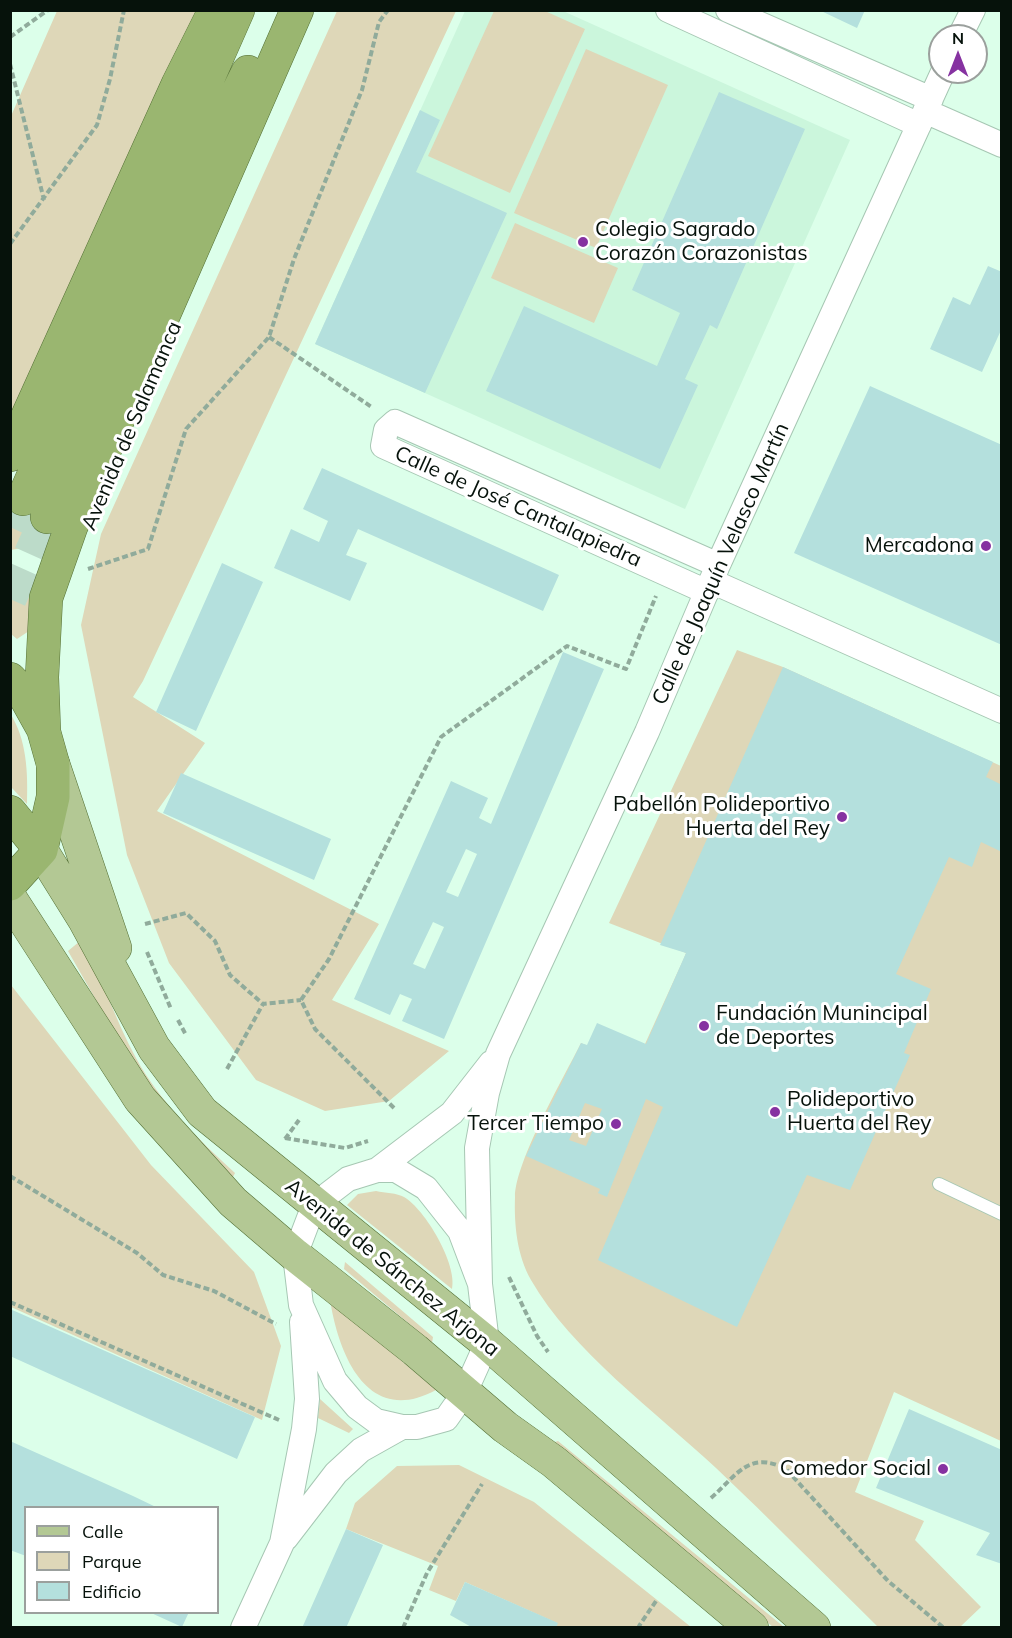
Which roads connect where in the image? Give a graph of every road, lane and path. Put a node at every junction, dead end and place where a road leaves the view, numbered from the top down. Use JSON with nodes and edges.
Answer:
{"nodes":[{"id":1,"x":48,"y":10,"type":"edge"},
{"id":2,"x":124,"y":10,"type":"edge"},
{"id":3,"x":214,"y":10,"type":"edge"},
{"id":4,"x":238,"y":10,"type":"edge"},
{"id":5,"x":278,"y":10,"type":"edge"},
{"id":6,"x":297,"y":10,"type":"edge"},
{"id":7,"x":388,"y":10,"type":"edge"},
{"id":8,"x":668,"y":10,"type":"edge"},
{"id":9,"x":728,"y":10,"type":"edge"},
{"id":10,"x":973,"y":10,"type":"edge"},
{"id":11,"x":966,"y":24,"type":"edge"},
{"id":12,"x":10,"y":37,"type":"edge"},
{"id":13,"x":10,"y":64,"type":"edge"},
{"id":14,"x":938,"y":84,"type":"edge"},
{"id":15,"x":925,"y":112,"type":"junction"},
{"id":16,"x":1002,"y":146,"type":"edge"},
{"id":17,"x":44,"y":200,"type":"junction"},
{"id":18,"x":10,"y":244,"type":"edge"},
{"id":19,"x":269,"y":337,"type":"junction"},
{"id":20,"x":394,"y":422,"type":"junction"},
{"id":21,"x":10,"y":455,"type":"edge"},
{"id":22,"x":85,"y":570,"type":"dead end"},
{"id":23,"x":666,"y":574,"type":"junction"},
{"id":24,"x":712,"y":579,"type":"junction"},
{"id":25,"x":10,"y":679,"type":"edge"},
{"id":26,"x":1002,"y":711,"type":"edge"},
{"id":27,"x":44,"y":732,"type":"junction"},
{"id":28,"x":53,"y":764,"type":"junction"},
{"id":29,"x":10,"y":812,"type":"edge"},
{"id":30,"x":41,"y":850,"type":"junction"},
{"id":31,"x":10,"y":884,"type":"edge"},
{"id":32,"x":10,"y":898,"type":"edge"},
{"id":33,"x":145,"y":924,"type":"dead end"},
{"id":34,"x":146,"y":950,"type":"dead end"},
{"id":35,"x":128,"y":999,"type":"junction"},
{"id":36,"x":301,"y":1000,"type":"junction"},
{"id":37,"x":263,"y":1004,"type":"junction"},
{"id":38,"x":191,"y":1042,"type":"dead end"},
{"id":39,"x":498,"y":1054,"type":"junction"},
{"id":40,"x":227,"y":1069,"type":"dead end"},
{"id":41,"x":394,"y":1108,"type":"dead end"},
{"id":42,"x":276,"y":1132,"type":"dead end"},
{"id":43,"x":377,"y":1139,"type":"dead end"},
{"id":44,"x":377,"y":1170,"type":"junction"},
{"id":45,"x":10,"y":1176,"type":"edge"},
{"id":46,"x":939,"y":1185,"type":"dead end"},
{"id":47,"x":314,"y":1205,"type":"junction"},
{"id":48,"x":1002,"y":1214,"type":"edge"},
{"id":49,"x":295,"y":1256,"type":"junction"},
{"id":50,"x":508,"y":1274,"type":"dead end"},
{"id":51,"x":480,"y":1284,"type":"junction"},
{"id":52,"x":10,"y":1302,"type":"edge"},
{"id":53,"x":301,"y":1305,"type":"junction"},
{"id":54,"x":279,"y":1325,"type":"dead end"},
{"id":55,"x":487,"y":1343,"type":"junction"},
{"id":56,"x":551,"y":1355,"type":"dead end"},
{"id":57,"x":465,"y":1392,"type":"junction"},
{"id":58,"x":283,"y":1422,"type":"dead end"},
{"id":59,"x":402,"y":1427,"type":"junction"},
{"id":60,"x":482,"y":1484,"type":"dead end"},
{"id":61,"x":702,"y":1492,"type":"dead end"},
{"id":62,"x":282,"y":1543,"type":"junction"},
{"id":63,"x":656,"y":1600,"type":"dead end"},
{"id":64,"x":639,"y":1627,"type":"edge"},
{"id":65,"x":243,"y":1628,"type":"edge"},
{"id":66,"x":403,"y":1628,"type":"edge"},
{"id":67,"x":752,"y":1628,"type":"edge"},
{"id":68,"x":814,"y":1628,"type":"edge"},
{"id":69,"x":944,"y":1628,"type":"edge"}],
"edges":[{"from":1,"to":12,"type":"path"},
{"from":2,"to":17,"type":"path"},
{"from":3,"to":21,"type":"highway"},
{"from":4,"to":5,"type":"highway","name":"Avenida de Salamanca"},
{"from":6,"to":27,"type":"highway"},
{"from":7,"to":19,"type":"path"},
{"from":8,"to":15,"type":"street"},
{"from":9,"to":15,"type":"street"},
{"from":10,"to":11,"type":"street"},
{"from":13,"to":17,"type":"path"},
{"from":14,"to":15,"type":"street","name":"Calle de Joaquín Velasco Martín"},
{"from":15,"to":16,"type":"street"},
{"from":15,"to":24,"type":"street","name":"Calle de Joaquín Velasco Martín"},
{"from":17,"to":18,"type":"path"},
{"from":19,"to":20,"type":"path"},
{"from":19,"to":22,"type":"path"},
{"from":20,"to":23,"type":"street","name":"Calle de José Cantalapiedra"},
{"from":20,"to":24,"type":"street","name":"Calle de José Cantalapiedra"},
{"from":23,"to":24,"type":"street","name":"Calle de José Cantalapiedra"},
{"from":23,"to":36,"type":"path"},
{"from":24,"to":26,"type":"street","name":"Calle de José Cantalapiedra"},
{"from":24,"to":39,"type":"street","name":"Calle de Joaquín Velasco Martín"},
{"from":25,"to":27,"type":"highway"},
{"from":27,"to":28,"type":"highway"},
{"from":28,"to":30,"type":"highway"},
{"from":28,"to":35,"type":"main road"},
{"from":29,"to":30,"type":"highway"},
{"from":30,"to":31,"type":"highway"},
{"from":30,"to":35,"type":"main road","name":"Avenida de Sánchez Arjona"},
{"from":32,"to":49,"type":"main road"},
{"from":33,"to":37,"type":"path"},
{"from":34,"to":38,"type":"path"},
{"from":35,"to":47,"type":"main road","name":"Avenida de Sánchez Arjona"},
{"from":36,"to":37,"type":"path"},
{"from":36,"to":41,"type":"path"},
{"from":37,"to":40,"type":"path"},
{"from":39,"to":44,"type":"street","name":"Calle de Joaquín Velasco Martín"},
{"from":39,"to":51,"type":"street","name":"Calle de Joaquín Velasco Martín"},
{"from":42,"to":43,"type":"path"},
{"from":44,"to":47,"type":"street"},
{"from":44,"to":51,"type":"street"},
{"from":45,"to":54,"type":"path"},
{"from":46,"to":48,"type":"lane"},
{"from":47,"to":49,"type":"street"},
{"from":47,"to":55,"type":"main road","name":"Avenida de Sánchez Arjona"},
{"from":49,"to":53,"type":"street"},
{"from":49,"to":57,"type":"main road"},
{"from":50,"to":56,"type":"path"},
{"from":51,"to":55,"type":"street"},
{"from":52,"to":58,"type":"path"},
{"from":53,"to":59,"type":"street"},
{"from":53,"to":62,"type":"street"},
{"from":55,"to":57,"type":"street"},
{"from":55,"to":68,"type":"main road","name":"Avenida de Sánchez Arjona"},
{"from":57,"to":59,"type":"street"},
{"from":57,"to":67,"type":"main road"},
{"from":59,"to":62,"type":"street"},
{"from":60,"to":66,"type":"path"},
{"from":61,"to":69,"type":"path"},
{"from":62,"to":65,"type":"street"},
{"from":63,"to":64,"type":"path"}]}
